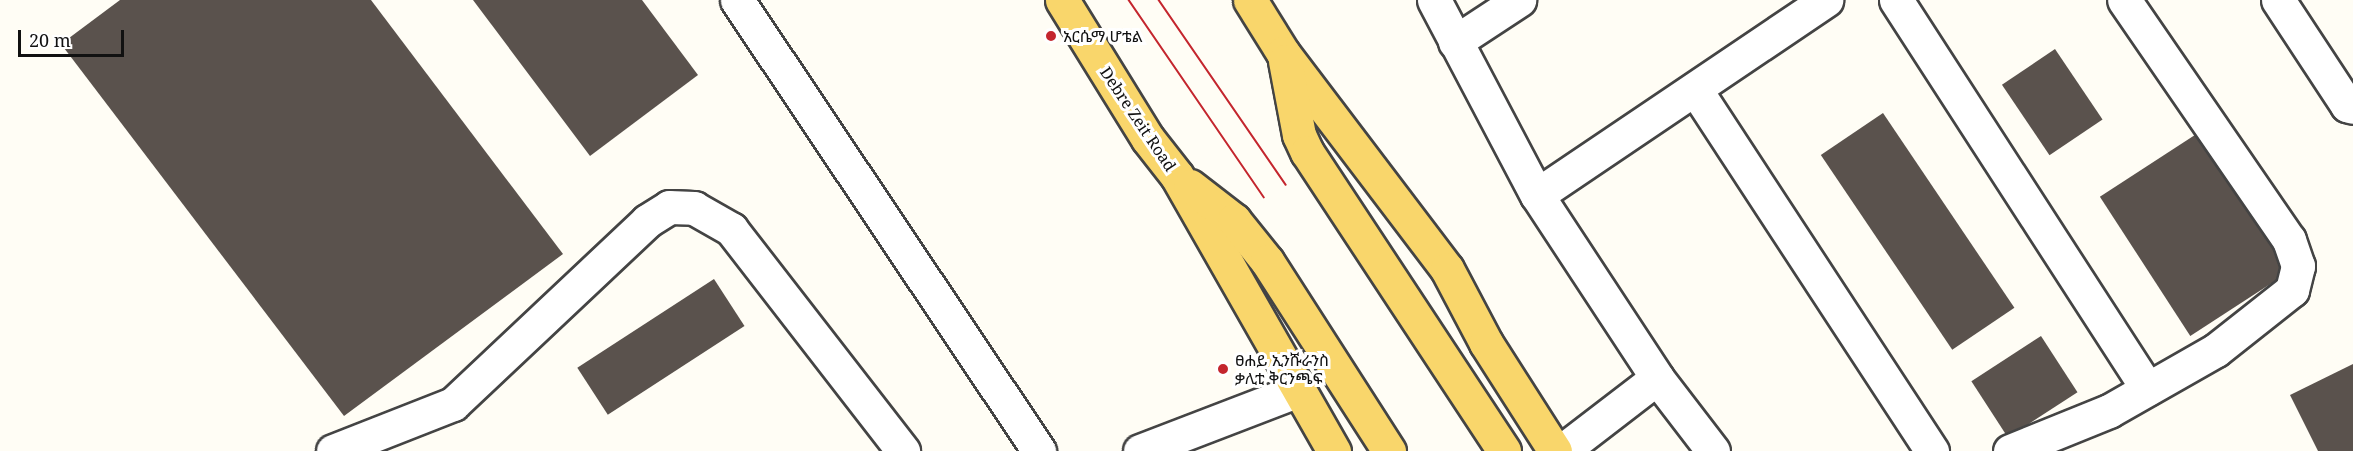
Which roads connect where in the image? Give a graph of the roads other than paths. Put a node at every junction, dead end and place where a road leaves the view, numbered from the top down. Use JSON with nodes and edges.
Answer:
{"nodes":[{"id":1,"x":737,"y":0,"type":"edge"},
{"id":2,"x":1062,"y":0,"type":"edge"},
{"id":3,"x":1250,"y":0,"type":"edge"},
{"id":4,"x":1434,"y":0,"type":"edge"},
{"id":5,"x":1519,"y":0,"type":"edge"},
{"id":6,"x":1826,"y":0,"type":"edge"},
{"id":7,"x":1896,"y":0,"type":"edge"},
{"id":8,"x":2124,"y":0,"type":"edge"},
{"id":9,"x":2278,"y":0,"type":"edge"},
{"id":10,"x":1455,"y":42,"type":"junction"},
{"id":11,"x":1283,"y":53,"type":"junction"},
{"id":12,"x":1695,"y":89,"type":"junction"},
{"id":13,"x":2353,"y":107,"type":"edge"},
{"id":14,"x":1177,"y":176,"type":"junction"},
{"id":15,"x":1537,"y":195,"type":"junction"},
{"id":16,"x":1657,"y":378,"type":"junction"},
{"id":17,"x":2148,"y":389,"type":"junction"},
{"id":18,"x":1299,"y":390,"type":"junction"},
{"id":19,"x":333,"y":451,"type":"edge"},
{"id":20,"x":903,"y":451,"type":"edge"},
{"id":21,"x":1039,"y":451,"type":"edge"},
{"id":22,"x":1140,"y":451,"type":"edge"},
{"id":23,"x":1334,"y":451,"type":"edge"},
{"id":24,"x":1389,"y":451,"type":"edge"},
{"id":25,"x":1504,"y":451,"type":"edge"},
{"id":26,"x":1556,"y":451,"type":"edge"},
{"id":27,"x":1562,"y":451,"type":"edge"},
{"id":28,"x":1713,"y":451,"type":"edge"},
{"id":29,"x":1932,"y":451,"type":"edge"},
{"id":30,"x":2010,"y":451,"type":"edge"}],
"edges":[{"from":1,"to":21,"type":"street"},
{"from":2,"to":14,"type":"main road","name":"Debre Zeit Road"},
{"from":3,"to":11,"type":"main road"},
{"from":4,"to":10,"type":"street"},
{"from":5,"to":10,"type":"street"},
{"from":6,"to":12,"type":"street"},
{"from":7,"to":17,"type":"street"},
{"from":8,"to":17,"type":"street"},
{"from":9,"to":13,"type":"street"},
{"from":10,"to":15,"type":"street"},
{"from":11,"to":25,"type":"main road"},
{"from":11,"to":26,"type":"main road"},
{"from":12,"to":15,"type":"street"},
{"from":12,"to":29,"type":"street"},
{"from":14,"to":18,"type":"main road"},
{"from":14,"to":24,"type":"main road"},
{"from":15,"to":16,"type":"street"},
{"from":16,"to":27,"type":"street"},
{"from":16,"to":28,"type":"street"},
{"from":17,"to":30,"type":"street"},
{"from":18,"to":22,"type":"street"},
{"from":18,"to":23,"type":"main road"},
{"from":19,"to":20,"type":"street"}]}
